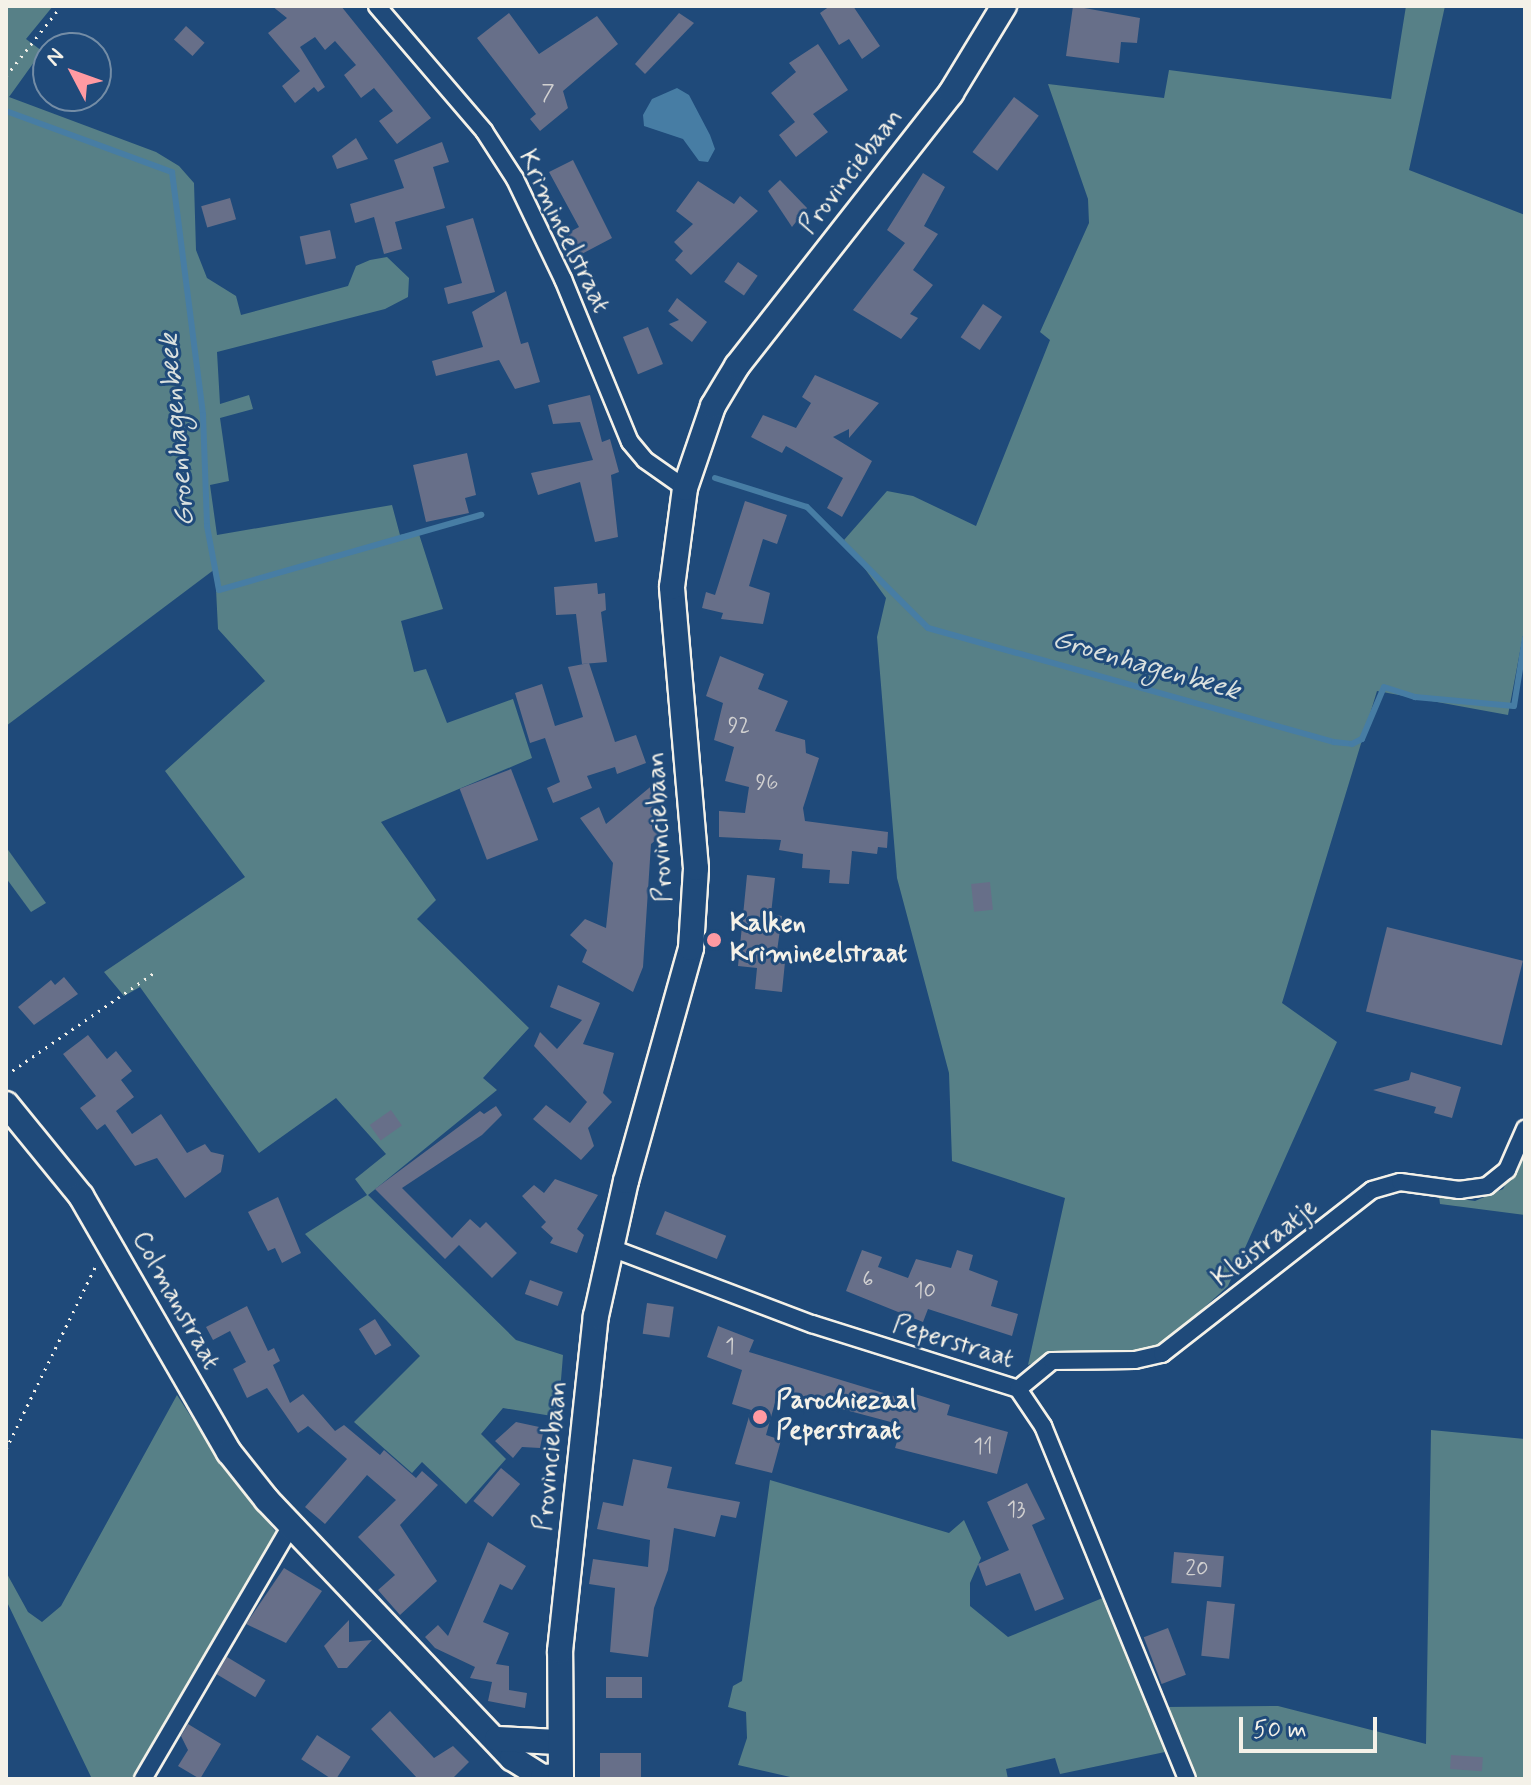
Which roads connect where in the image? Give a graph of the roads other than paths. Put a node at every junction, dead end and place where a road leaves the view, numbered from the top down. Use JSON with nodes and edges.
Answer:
{"nodes":[{"id":1,"x":377,"y":6,"type":"edge"},
{"id":2,"x":1004,"y":6,"type":"edge"},
{"id":3,"x":685,"y":488,"type":"junction"},
{"id":4,"x":6,"y":1104,"type":"edge"},
{"id":5,"x":1525,"y":1129,"type":"edge"},
{"id":6,"x":609,"y":1247,"type":"junction"},
{"id":7,"x":1018,"y":1389,"type":"junction"},
{"id":8,"x":291,"y":1526,"type":"junction"},
{"id":9,"x":497,"y":1739,"type":"junction"},
{"id":10,"x":558,"y":1742,"type":"junction"},
{"id":11,"x":561,"y":1778,"type":"edge"},
{"id":12,"x":143,"y":1779,"type":"edge"},
{"id":13,"x":1187,"y":1779,"type":"edge"}],
"edges":[{"from":1,"to":3,"type":"street","name":"Krimineelstraat"},
{"from":2,"to":3,"type":"main road","name":"Provinciebaan"},
{"from":3,"to":6,"type":"main road","name":"Provinciebaan"},
{"from":4,"to":8,"type":"main road","name":"Colmanstraat"},
{"from":5,"to":7,"type":"street","name":"Kleistraatje"},
{"from":6,"to":7,"type":"street","name":"Peperstraat"},
{"from":6,"to":10,"type":"main road","name":"Provinciebaan"},
{"from":7,"to":13,"type":"street","name":"Peperstraat"},
{"from":8,"to":9,"type":"main road","name":"Colmanstraat"},
{"from":8,"to":12,"type":"street"},
{"from":9,"to":10,"type":"main road"},
{"from":9,"to":11,"type":"main road","name":"Colmanstraat"},
{"from":10,"to":11,"type":"main road","name":"Provinciebaan"}]}
